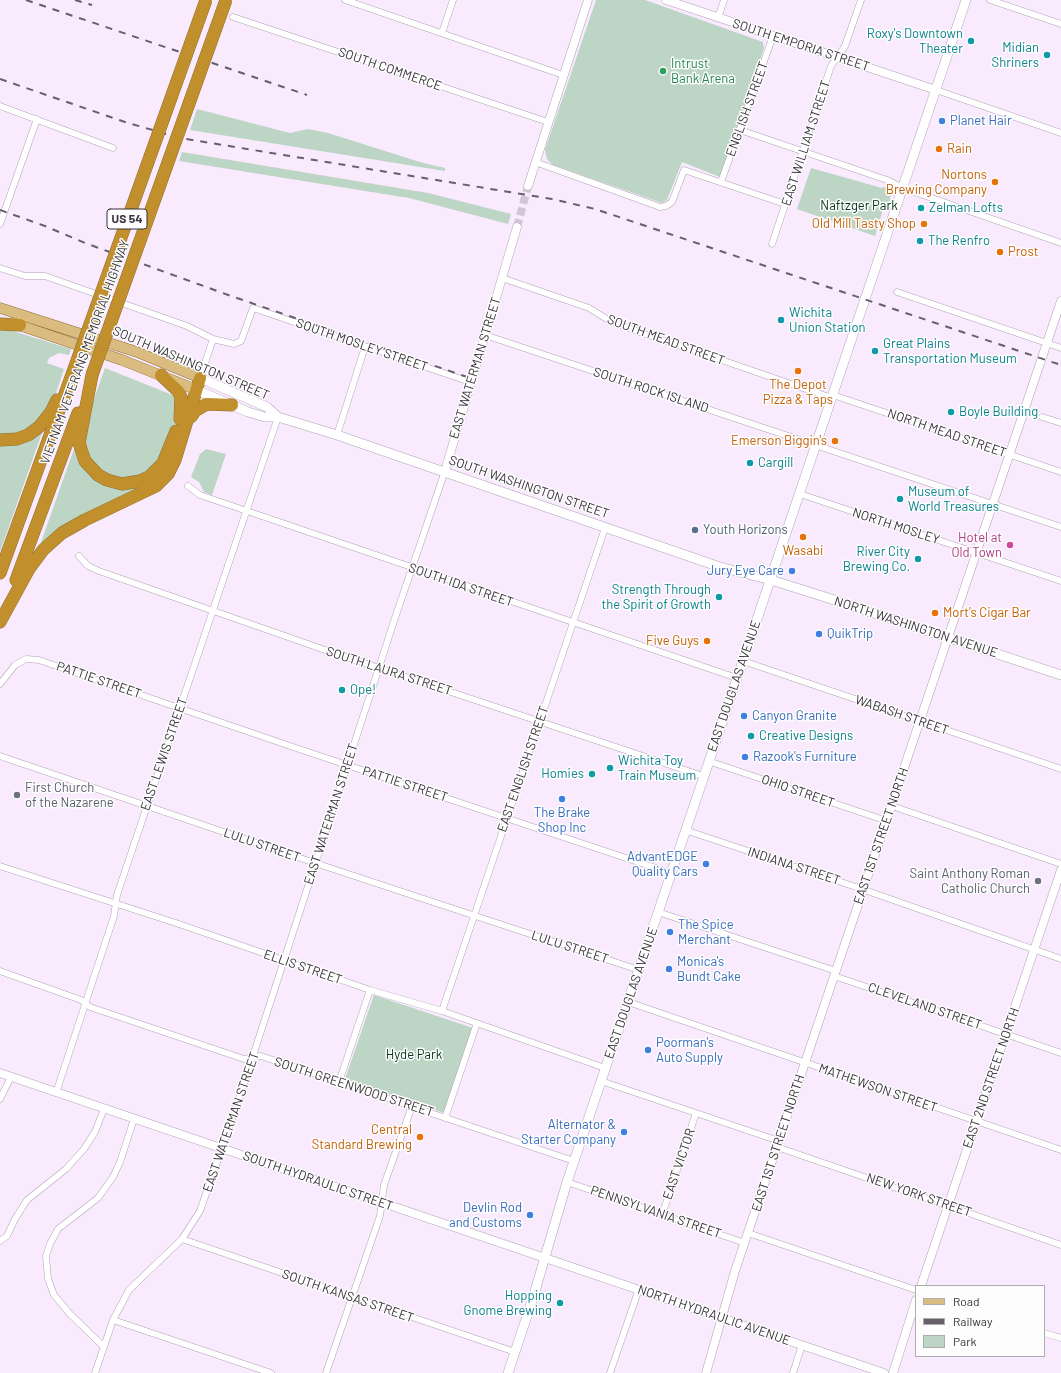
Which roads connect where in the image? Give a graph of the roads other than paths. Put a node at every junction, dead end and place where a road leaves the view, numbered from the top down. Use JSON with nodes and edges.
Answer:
{"nodes":[{"id":1,"x":198,"y":0,"type":"edge"},
{"id":2,"x":206,"y":0,"type":"edge"},
{"id":3,"x":226,"y":0,"type":"edge"},
{"id":4,"x":233,"y":0,"type":"edge"},
{"id":5,"x":345,"y":0,"type":"edge"},
{"id":6,"x":453,"y":0,"type":"edge"},
{"id":7,"x":588,"y":0,"type":"edge"},
{"id":8,"x":666,"y":0,"type":"edge"},
{"id":9,"x":724,"y":0,"type":"edge"},
{"id":10,"x":861,"y":0,"type":"edge"},
{"id":11,"x":966,"y":0,"type":"edge"},
{"id":12,"x":990,"y":0,"type":"edge"},
{"id":13,"x":233,"y":17,"type":"dead end"},
{"id":14,"x":718,"y":18,"type":"junction"},
{"id":15,"x":1061,"y":24,"type":"edge"},
{"id":16,"x":442,"y":33,"type":"junction"},
{"id":17,"x":774,"y":36,"type":"junction"},
{"id":18,"x":838,"y":57,"type":"junction"},
{"id":19,"x":181,"y":69,"type":"junction"},
{"id":20,"x":563,"y":75,"type":"junction"},
{"id":21,"x":198,"y":78,"type":"junction"},
{"id":22,"x":936,"y":90,"type":"junction"},
{"id":23,"x":0,"y":106,"type":"edge"},
{"id":24,"x":37,"y":120,"type":"junction"},
{"id":25,"x":548,"y":122,"type":"junction"},
{"id":26,"x":740,"y":130,"type":"junction"},
{"id":27,"x":1061,"y":133,"type":"edge"},
{"id":28,"x":113,"y":148,"type":"dead end"},
{"id":29,"x":803,"y":151,"type":"junction"},
{"id":30,"x":534,"y":162,"type":"junction"},
{"id":31,"x":721,"y":182,"type":"junction"},
{"id":32,"x":528,"y":186,"type":"tunnel mouth"},
{"id":33,"x":903,"y":188,"type":"junction"},
{"id":34,"x":785,"y":204,"type":"junction"},
{"id":35,"x":1,"y":221,"type":"edge"},
{"id":36,"x":517,"y":227,"type":"tunnel mouth"},
{"id":37,"x":1061,"y":243,"type":"edge"},
{"id":38,"x":772,"y":244,"type":"dead end"},
{"id":39,"x":0,"y":268,"type":"edge"},
{"id":40,"x":502,"y":278,"type":"junction"},
{"id":41,"x":897,"y":292,"type":"dead end"},
{"id":42,"x":1061,"y":301,"type":"edge"},
{"id":43,"x":0,"y":308,"type":"edge"},
{"id":44,"x":0,"y":319,"type":"edge"},
{"id":45,"x":0,"y":324,"type":"edge"},
{"id":46,"x":20,"y":325,"type":"junction"},
{"id":47,"x":485,"y":335,"type":"junction"},
{"id":48,"x":214,"y":339,"type":"junction"},
{"id":49,"x":1047,"y":343,"type":"junction"},
{"id":50,"x":365,"y":346,"type":"junction"},
{"id":51,"x":1061,"y":348,"type":"edge"},
{"id":52,"x":74,"y":369,"type":"junction"},
{"id":53,"x":92,"y":375,"type":"junction"},
{"id":54,"x":161,"y":375,"type":"junction"},
{"id":55,"x":470,"y":382,"type":"junction"},
{"id":56,"x":197,"y":386,"type":"junction"},
{"id":57,"x":832,"y":397,"type":"junction"},
{"id":58,"x":232,"y":406,"type":"junction"},
{"id":59,"x":278,"y":417,"type":"junction"},
{"id":60,"x":1042,"y":417,"type":"dead end"},
{"id":61,"x":180,"y":419,"type":"junction"},
{"id":62,"x":1061,"y":423,"type":"edge"},
{"id":63,"x":337,"y":435,"type":"junction"},
{"id":64,"x":0,"y":440,"type":"edge"},
{"id":65,"x":181,"y":441,"type":"junction"},
{"id":66,"x":817,"y":445,"type":"junction"},
{"id":67,"x":1008,"y":454,"type":"junction"},
{"id":68,"x":445,"y":471,"type":"junction"},
{"id":69,"x":1061,"y":472,"type":"edge"},
{"id":70,"x":188,"y":486,"type":"dead end"},
{"id":71,"x":800,"y":494,"type":"junction"},
{"id":72,"x":993,"y":504,"type":"junction"},
{"id":73,"x":246,"y":511,"type":"junction"},
{"id":74,"x":1061,"y":527,"type":"edge"},
{"id":75,"x":605,"y":528,"type":"junction"},
{"id":76,"x":976,"y":552,"type":"junction"},
{"id":77,"x":79,"y":556,"type":"dead end"},
{"id":78,"x":411,"y":568,"type":"junction"},
{"id":79,"x":0,"y":573,"type":"edge"},
{"id":80,"x":771,"y":580,"type":"junction"},
{"id":81,"x":1061,"y":582,"type":"edge"},
{"id":82,"x":212,"y":611,"type":"junction"},
{"id":83,"x":0,"y":622,"type":"edge"},
{"id":84,"x":573,"y":622,"type":"junction"},
{"id":85,"x":948,"y":637,"type":"junction"},
{"id":86,"x":743,"y":661,"type":"junction"},
{"id":87,"x":378,"y":668,"type":"junction"},
{"id":88,"x":1061,"y":675,"type":"edge"},
{"id":89,"x":737,"y":678,"type":"junction"},
{"id":90,"x":0,"y":684,"type":"edge"},
{"id":91,"x":180,"y":708,"type":"junction"},
{"id":92,"x":540,"y":721,"type":"junction"},
{"id":93,"x":920,"y":721,"type":"junction"},
{"id":94,"x":0,"y":756,"type":"edge"},
{"id":95,"x":708,"y":761,"type":"junction"},
{"id":96,"x":347,"y":765,"type":"junction"},
{"id":97,"x":1061,"y":769,"type":"edge"},
{"id":98,"x":704,"y":776,"type":"junction"},
{"id":99,"x":147,"y":806,"type":"junction"},
{"id":100,"x":892,"y":806,"type":"junction"},
{"id":101,"x":507,"y":818,"type":"junction"},
{"id":102,"x":887,"y":821,"type":"junction"},
{"id":103,"x":685,"y":830,"type":"junction"},
{"id":104,"x":315,"y":863,"type":"junction"},
{"id":105,"x":1061,"y":864,"type":"edge"},
{"id":106,"x":0,"y":866,"type":"edge"},
{"id":107,"x":1061,"y":870,"type":"edge"},
{"id":108,"x":671,"y":873,"type":"junction"},
{"id":109,"x":863,"y":889,"type":"junction"},
{"id":110,"x":116,"y":904,"type":"junction"},
{"id":111,"x":658,"y":912,"type":"junction"},
{"id":112,"x":474,"y":915,"type":"junction"},
{"id":113,"x":1034,"y":950,"type":"junction"},
{"id":114,"x":1061,"y":959,"type":"edge"},
{"id":115,"x":285,"y":960,"type":"junction"},
{"id":116,"x":638,"y":970,"type":"junction"},
{"id":117,"x":0,"y":971,"type":"edge"},
{"id":118,"x":835,"y":974,"type":"junction"},
{"id":119,"x":370,"y":990,"type":"junction"},
{"id":120,"x":628,"y":1002,"type":"junction"},
{"id":121,"x":86,"y":1004,"type":"junction"},
{"id":122,"x":442,"y":1011,"type":"junction"},
{"id":123,"x":477,"y":1023,"type":"junction"},
{"id":124,"x":1006,"y":1033,"type":"junction"},
{"id":125,"x":1061,"y":1053,"type":"edge"},
{"id":126,"x":253,"y":1058,"type":"junction"},
{"id":127,"x":805,"y":1062,"type":"junction"},
{"id":128,"x":605,"y":1068,"type":"junction"},
{"id":129,"x":0,"y":1073,"type":"edge"},
{"id":130,"x":11,"y":1077,"type":"junction"},
{"id":131,"x":601,"y":1080,"type":"junction"},
{"id":132,"x":339,"y":1082,"type":"junction"},
{"id":133,"x":56,"y":1093,"type":"junction"},
{"id":134,"x":0,"y":1099,"type":"edge"},
{"id":135,"x":412,"y":1106,"type":"junction"},
{"id":136,"x":104,"y":1109,"type":"junction"},
{"id":137,"x":696,"y":1113,"type":"junction"},
{"id":138,"x":445,"y":1118,"type":"junction"},
{"id":139,"x":134,"y":1119,"type":"junction"},
{"id":140,"x":976,"y":1121,"type":"junction"},
{"id":141,"x":778,"y":1144,"type":"junction"},
{"id":142,"x":222,"y":1149,"type":"junction"},
{"id":143,"x":1061,"y":1150,"type":"edge"},
{"id":144,"x":574,"y":1161,"type":"junction"},
{"id":145,"x":567,"y":1182,"type":"junction"},
{"id":146,"x":382,"y":1203,"type":"junction"},
{"id":147,"x":948,"y":1205,"type":"junction"},
{"id":148,"x":662,"y":1215,"type":"junction"},
{"id":149,"x":748,"y":1233,"type":"junction"},
{"id":150,"x":182,"y":1239,"type":"junction"},
{"id":151,"x":0,"y":1241,"type":"edge"},
{"id":152,"x":745,"y":1243,"type":"junction"},
{"id":153,"x":1061,"y":1245,"type":"edge"},
{"id":154,"x":545,"y":1257,"type":"junction"},
{"id":155,"x":921,"y":1285,"type":"edge"},
{"id":156,"x":639,"y":1289,"type":"junction"},
{"id":157,"x":915,"y":1290,"type":"edge"},
{"id":158,"x":352,"y":1296,"type":"junction"},
{"id":159,"x":915,"y":1303,"type":"edge"},
{"id":160,"x":721,"y":1318,"type":"junction"},
{"id":161,"x":113,"y":1320,"type":"junction"},
{"id":162,"x":1045,"y":1333,"type":"edge"},
{"id":163,"x":1061,"y":1338,"type":"edge"},
{"id":164,"x":802,"y":1345,"type":"junction"},
{"id":165,"x":104,"y":1347,"type":"junction"},
{"id":166,"x":515,"y":1352,"type":"junction"},
{"id":167,"x":95,"y":1373,"type":"edge"},
{"id":168,"x":271,"y":1373,"type":"edge"},
{"id":169,"x":326,"y":1373,"type":"edge"},
{"id":170,"x":508,"y":1373,"type":"edge"},
{"id":171,"x":610,"y":1373,"type":"edge"},
{"id":172,"x":706,"y":1373,"type":"edge"},
{"id":173,"x":793,"y":1373,"type":"edge"},
{"id":174,"x":884,"y":1373,"type":"edge"},
{"id":175,"x":893,"y":1373,"type":"edge"}],
"edges":[{"from":1,"to":19,"type":"highway","bridge":true},
{"from":2,"to":19,"type":"highway","name":"VIETNAM VETERANS MEMORIAL HIGHWAY","number":"US 54","bridge":true},
{"from":3,"to":21,"type":"highway","name":"VIETNAM VETERANS MEMORIAL HIGHWAY","number":"US 54","bridge":true},
{"from":4,"to":21,"type":"highway","bridge":true},
{"from":5,"to":16,"type":"street"},
{"from":6,"to":16,"type":"street"},
{"from":7,"to":20,"type":"street"},
{"from":8,"to":14,"type":"street","name":"SOUTH EMPORIA STREET"},
{"from":9,"to":14,"type":"street"},
{"from":10,"to":18,"type":"street","name":"EAST WILLIAM STREET"},
{"from":11,"to":22,"type":"main road","name":"EAST DOUGLAS AVENUE"},
{"from":12,"to":15,"type":"street"},
{"from":13,"to":25,"type":"street","name":"SOUTH COMMERCE"},
{"from":14,"to":17,"type":"street","name":"SOUTH EMPORIA STREET"},
{"from":16,"to":20,"type":"street"},
{"from":17,"to":18,"type":"street","name":"SOUTH EMPORIA STREET"},
{"from":17,"to":26,"type":"street","name":"ENGLISH STREET"},
{"from":18,"to":22,"type":"street","name":"SOUTH EMPORIA STREET"},
{"from":18,"to":29,"type":"street","name":"EAST WILLIAM STREET"},
{"from":19,"to":52,"type":"highway","name":"VIETNAM VETERANS MEMORIAL HIGHWAY","number":"US 54","bridge":true},
{"from":20,"to":25,"type":"street"},
{"from":21,"to":53,"type":"highway","name":"VIETNAM VETERANS MEMORIAL HIGHWAY","number":"US 54","bridge":true},
{"from":22,"to":27,"type":"street"},
{"from":22,"to":33,"type":"main road","name":"EAST DOUGLAS AVENUE"},
{"from":23,"to":24,"type":"street"},
{"from":24,"to":28,"type":"street"},
{"from":24,"to":35,"type":"street"},
{"from":25,"to":30,"type":"street"},
{"from":26,"to":29,"type":"street"},
{"from":26,"to":31,"type":"street","name":"ENGLISH STREET"},
{"from":29,"to":33,"type":"street"},
{"from":29,"to":34,"type":"street","name":"EAST WILLIAM STREET"},
{"from":30,"to":31,"type":"street"},
{"from":30,"to":32,"type":"street"},
{"from":31,"to":34,"type":"street"},
{"from":33,"to":37,"type":"street"},
{"from":33,"to":57,"type":"main road","name":"EAST DOUGLAS AVENUE"},
{"from":34,"to":38,"type":"street","name":"EAST WILLIAM STREET"},
{"from":36,"to":40,"type":"street","name":"EAST WATERMAN STREET"},
{"from":39,"to":48,"type":"street"},
{"from":40,"to":47,"type":"street","name":"EAST WATERMAN STREET"},
{"from":40,"to":57,"type":"street","name":"SOUTH MEAD STREET"},
{"from":41,"to":49,"type":"street"},
{"from":42,"to":49,"type":"street","name":"EAST 1ST STREET NORTH"},
{"from":43,"to":56,"type":"main road","name":"SOUTH WASHINGTON STREET"},
{"from":44,"to":46,"type":"main road","name":"SOUTH WASHINGTON STREET"},
{"from":45,"to":46,"type":"highway"},
{"from":46,"to":54,"type":"main road","name":"SOUTH WASHINGTON STREET"},
{"from":47,"to":55,"type":"street","name":"EAST WATERMAN STREET"},
{"from":47,"to":66,"type":"street","name":"SOUTH ROCK ISLAND"},
{"from":48,"to":50,"type":"street","name":"SOUTH MOSLEY STREET"},
{"from":48,"to":56,"type":"street"},
{"from":49,"to":51,"type":"street"},
{"from":49,"to":67,"type":"street","name":"EAST 1ST STREET NORTH"},
{"from":50,"to":55,"type":"street","name":"SOUTH MOSLEY STREET"},
{"from":50,"to":63,"type":"street"},
{"from":52,"to":64,"type":"highway"},
{"from":52,"to":79,"type":"highway","name":"VIETNAM VETERANS MEMORIAL HIGHWAY","number":"US 54"},
{"from":53,"to":61,"type":"highway"},
{"from":53,"to":83,"type":"highway","name":"VIETNAM VETERANS MEMORIAL HIGHWAY","number":"US 54"},
{"from":54,"to":56,"type":"main road","name":"SOUTH WASHINGTON STREET"},
{"from":54,"to":61,"type":"highway"},
{"from":55,"to":68,"type":"street","name":"EAST WATERMAN STREET"},
{"from":56,"to":58,"type":"main road","name":"SOUTH WASHINGTON STREET"},
{"from":56,"to":59,"type":"main road","name":"SOUTH WASHINGTON STREET"},
{"from":56,"to":61,"type":"highway"},
{"from":56,"to":65,"type":"highway"},
{"from":57,"to":66,"type":"main road","name":"EAST DOUGLAS AVENUE"},
{"from":57,"to":67,"type":"street","name":"NORTH MEAD STREET"},
{"from":58,"to":59,"type":"main road","name":"SOUTH WASHINGTON STREET"},
{"from":58,"to":65,"type":"highway"},
{"from":59,"to":63,"type":"main road","name":"SOUTH WASHINGTON STREET"},
{"from":59,"to":73,"type":"street","name":"EAST LEWIS STREET"},
{"from":60,"to":62,"type":"street"},
{"from":63,"to":68,"type":"main road","name":"SOUTH WASHINGTON STREET"},
{"from":65,"to":83,"type":"highway"},
{"from":66,"to":71,"type":"main road","name":"EAST DOUGLAS AVENUE"},
{"from":66,"to":72,"type":"street","name":"SOUTH ROCK ISLAND"},
{"from":67,"to":69,"type":"street","name":"NORTH MEAD STREET"},
{"from":67,"to":72,"type":"street","name":"EAST 1ST STREET NORTH"},
{"from":68,"to":75,"type":"main road","name":"SOUTH WASHINGTON STREET"},
{"from":68,"to":78,"type":"street","name":"EAST WATERMAN STREET"},
{"from":70,"to":73,"type":"street","name":"SOUTH IDA STREET"},
{"from":71,"to":76,"type":"street","name":"NORTH MOSLEY"},
{"from":71,"to":80,"type":"main road","name":"EAST DOUGLAS AVENUE"},
{"from":72,"to":74,"type":"street","name":"SOUTH ROCK ISLAND"},
{"from":72,"to":76,"type":"street","name":"EAST 1ST STREET NORTH"},
{"from":73,"to":78,"type":"street","name":"SOUTH IDA STREET"},
{"from":73,"to":82,"type":"street","name":"EAST LEWIS STREET"},
{"from":75,"to":80,"type":"main road","name":"SOUTH WASHINGTON STREET"},
{"from":75,"to":84,"type":"street","name":"EAST ENGLISH STREET"},
{"from":76,"to":81,"type":"street","name":"NORTH MOSLEY"},
{"from":76,"to":85,"type":"street","name":"EAST 1ST STREET NORTH"},
{"from":77,"to":82,"type":"street","name":"SOUTH LAURA STREET"},
{"from":78,"to":84,"type":"street","name":"SOUTH IDA STREET"},
{"from":78,"to":87,"type":"street","name":"EAST WATERMAN STREET"},
{"from":80,"to":85,"type":"main road","name":"NORTH WASHINGTON AVENUE"},
{"from":80,"to":86,"type":"main road","name":"EAST DOUGLAS AVENUE"},
{"from":82,"to":87,"type":"street","name":"SOUTH LAURA STREET"},
{"from":82,"to":91,"type":"street","name":"EAST LEWIS STREET"},
{"from":84,"to":89,"type":"street","name":"SOUTH IDA STREET"},
{"from":84,"to":92,"type":"street","name":"EAST ENGLISH STREET"},
{"from":85,"to":88,"type":"main road","name":"NORTH WASHINGTON AVENUE"},
{"from":85,"to":93,"type":"street","name":"EAST 1ST STREET NORTH"},
{"from":86,"to":89,"type":"main road","name":"EAST DOUGLAS AVENUE"},
{"from":86,"to":93,"type":"street","name":"WABASH STREET"},
{"from":87,"to":92,"type":"street","name":"SOUTH LAURA STREET"},
{"from":87,"to":96,"type":"street","name":"EAST WATERMAN STREET"},
{"from":89,"to":95,"type":"main road","name":"EAST DOUGLAS AVENUE"},
{"from":90,"to":91,"type":"street","name":"PATTIE STREET"},
{"from":91,"to":96,"type":"street","name":"PATTIE STREET"},
{"from":91,"to":99,"type":"street","name":"EAST LEWIS STREET"},
{"from":92,"to":98,"type":"street","name":"SOUTH LAURA STREET"},
{"from":92,"to":101,"type":"street","name":"EAST ENGLISH STREET"},
{"from":93,"to":97,"type":"street","name":"WABASH STREET"},
{"from":93,"to":100,"type":"street","name":"EAST 1ST STREET NORTH"},
{"from":94,"to":99,"type":"street","name":"LULU STREET"},
{"from":95,"to":98,"type":"main road","name":"EAST DOUGLAS AVENUE"},
{"from":95,"to":102,"type":"street","name":"OHIO STREET"},
{"from":96,"to":101,"type":"street","name":"PATTIE STREET"},
{"from":96,"to":104,"type":"street","name":"EAST WATERMAN STREET"},
{"from":98,"to":103,"type":"main road","name":"EAST DOUGLAS AVENUE"},
{"from":99,"to":104,"type":"street","name":"LULU STREET"},
{"from":99,"to":110,"type":"street","name":"EAST LEWIS STREET"},
{"from":100,"to":102,"type":"street","name":"EAST 1ST STREET NORTH"},
{"from":100,"to":105,"type":"street"},
{"from":101,"to":108,"type":"street","name":"PATTIE STREET"},
{"from":101,"to":112,"type":"street","name":"EAST ENGLISH STREET"},
{"from":102,"to":109,"type":"street","name":"EAST 1ST STREET NORTH"},
{"from":103,"to":108,"type":"main road","name":"EAST DOUGLAS AVENUE"},
{"from":103,"to":109,"type":"street","name":"INDIANA STREET"},
{"from":104,"to":112,"type":"street","name":"LULU STREET"},
{"from":104,"to":115,"type":"street","name":"EAST WATERMAN STREET"},
{"from":106,"to":110,"type":"street","name":"ELLIS STREET"},
{"from":107,"to":113,"type":"street","name":"EAST 2ND STREET NORTH"},
{"from":108,"to":111,"type":"main road","name":"EAST DOUGLAS AVENUE"},
{"from":109,"to":113,"type":"street","name":"INDIANA STREET"},
{"from":109,"to":118,"type":"street","name":"EAST 1ST STREET NORTH"},
{"from":110,"to":115,"type":"street","name":"ELLIS STREET"},
{"from":110,"to":121,"type":"street","name":"EAST LEWIS STREET"},
{"from":111,"to":116,"type":"main road","name":"EAST DOUGLAS AVENUE"},
{"from":111,"to":118,"type":"street","name":"CLEVELAND STREET"},
{"from":112,"to":116,"type":"street","name":"LULU STREET"},
{"from":112,"to":122,"type":"street","name":"EAST ENGLISH STREET"},
{"from":113,"to":114,"type":"street","name":"INDIANA STREET"},
{"from":113,"to":124,"type":"street","name":"EAST 2ND STREET NORTH"},
{"from":115,"to":119,"type":"street","name":"ELLIS STREET"},
{"from":115,"to":126,"type":"street","name":"EAST WATERMAN STREET"},
{"from":116,"to":120,"type":"main road","name":"EAST DOUGLAS AVENUE"},
{"from":117,"to":121,"type":"street","name":"SOUTH GREENWOOD STREET"},
{"from":118,"to":124,"type":"street","name":"CLEVELAND STREET"},
{"from":118,"to":127,"type":"street","name":"EAST 1ST STREET NORTH"},
{"from":119,"to":122,"type":"street","name":"ELLIS STREET"},
{"from":119,"to":132,"type":"street"},
{"from":120,"to":127,"type":"street","name":"MATHEWSON STREET"},
{"from":120,"to":128,"type":"main road","name":"EAST DOUGLAS AVENUE"},
{"from":121,"to":126,"type":"street","name":"SOUTH GREENWOOD STREET"},
{"from":121,"to":133,"type":"street","name":"EAST LEWIS STREET"},
{"from":122,"to":123,"type":"street","name":"ELLIS STREET"},
{"from":123,"to":128,"type":"street","name":"ELLIS STREET"},
{"from":123,"to":138,"type":"street"},
{"from":124,"to":125,"type":"street","name":"CLEVELAND STREET"},
{"from":124,"to":140,"type":"street","name":"EAST 2ND STREET NORTH"},
{"from":126,"to":132,"type":"street","name":"SOUTH GREENWOOD STREET"},
{"from":126,"to":142,"type":"street","name":"EAST WATERMAN STREET"},
{"from":127,"to":140,"type":"street","name":"MATHEWSON STREET"},
{"from":127,"to":141,"type":"street","name":"EAST 1ST STREET NORTH"},
{"from":128,"to":131,"type":"main road","name":"EAST DOUGLAS AVENUE"},
{"from":129,"to":130,"type":"street","name":"SOUTH HYDRAULIC STREET"},
{"from":130,"to":133,"type":"street","name":"SOUTH HYDRAULIC STREET"},
{"from":130,"to":134,"type":"street"},
{"from":131,"to":137,"type":"street","name":"NEW YORK STREET"},
{"from":131,"to":144,"type":"main road","name":"EAST DOUGLAS AVENUE"},
{"from":132,"to":135,"type":"street","name":"SOUTH GREENWOOD STREET"},
{"from":133,"to":136,"type":"street","name":"SOUTH HYDRAULIC STREET"},
{"from":135,"to":138,"type":"street","name":"SOUTH GREENWOOD STREET"},
{"from":135,"to":146,"type":"street"},
{"from":136,"to":139,"type":"street","name":"SOUTH HYDRAULIC STREET"},
{"from":136,"to":151,"type":"street"},
{"from":137,"to":141,"type":"street","name":"NEW YORK STREET"},
{"from":137,"to":148,"type":"street","name":"EAST VICTOR"},
{"from":138,"to":144,"type":"street","name":"SOUTH GREENWOOD STREET"},
{"from":139,"to":142,"type":"street","name":"SOUTH HYDRAULIC STREET"},
{"from":139,"to":165,"type":"street"},
{"from":140,"to":143,"type":"street","name":"MATHEWSON STREET"},
{"from":140,"to":147,"type":"street","name":"EAST 2ND STREET NORTH"},
{"from":141,"to":147,"type":"street","name":"NEW YORK STREET"},
{"from":141,"to":149,"type":"street","name":"EAST 1ST STREET NORTH"},
{"from":142,"to":146,"type":"street","name":"SOUTH HYDRAULIC STREET"},
{"from":142,"to":150,"type":"street","name":"EAST WATERMAN STREET"},
{"from":144,"to":145,"type":"main road","name":"EAST DOUGLAS AVENUE"},
{"from":145,"to":148,"type":"street","name":"PENNSYLVANIA STREET"},
{"from":145,"to":154,"type":"main road","name":"EAST DOUGLAS AVENUE"},
{"from":146,"to":154,"type":"street","name":"SOUTH HYDRAULIC STREET"},
{"from":146,"to":158,"type":"street"},
{"from":147,"to":153,"type":"street","name":"NEW YORK STREET"},
{"from":147,"to":155,"type":"street","name":"EAST 2ND STREET NORTH"},
{"from":148,"to":152,"type":"street","name":"PENNSYLVANIA STREET"},
{"from":149,"to":152,"type":"street","name":"EAST 1ST STREET NORTH"},
{"from":149,"to":157,"type":"street"},
{"from":150,"to":158,"type":"street","name":"SOUTH KANSAS STREET"},
{"from":150,"to":161,"type":"street","name":"EAST WATERMAN STREET"},
{"from":152,"to":160,"type":"street","name":"EAST 1ST STREET NORTH"},
{"from":154,"to":156,"type":"street","name":"NORTH HYDRAULIC AVENUE"},
{"from":154,"to":166,"type":"main road","name":"EAST DOUGLAS AVENUE"},
{"from":156,"to":160,"type":"street","name":"NORTH HYDRAULIC AVENUE"},
{"from":156,"to":171,"type":"street"},
{"from":158,"to":166,"type":"street","name":"SOUTH KANSAS STREET"},
{"from":158,"to":169,"type":"street"},
{"from":159,"to":175,"type":"street"},
{"from":160,"to":164,"type":"street","name":"NORTH HYDRAULIC AVENUE"},
{"from":160,"to":172,"type":"street","name":"EAST 1ST STREET NORTH"},
{"from":161,"to":165,"type":"street","name":"EAST WATERMAN STREET"},
{"from":161,"to":168,"type":"street"},
{"from":162,"to":163,"type":"street"},
{"from":164,"to":173,"type":"street"},
{"from":164,"to":174,"type":"street","name":"NORTH HYDRAULIC AVENUE"},
{"from":165,"to":167,"type":"street","name":"EAST WATERMAN STREET"},
{"from":166,"to":170,"type":"main road","name":"EAST DOUGLAS AVENUE"}]}
